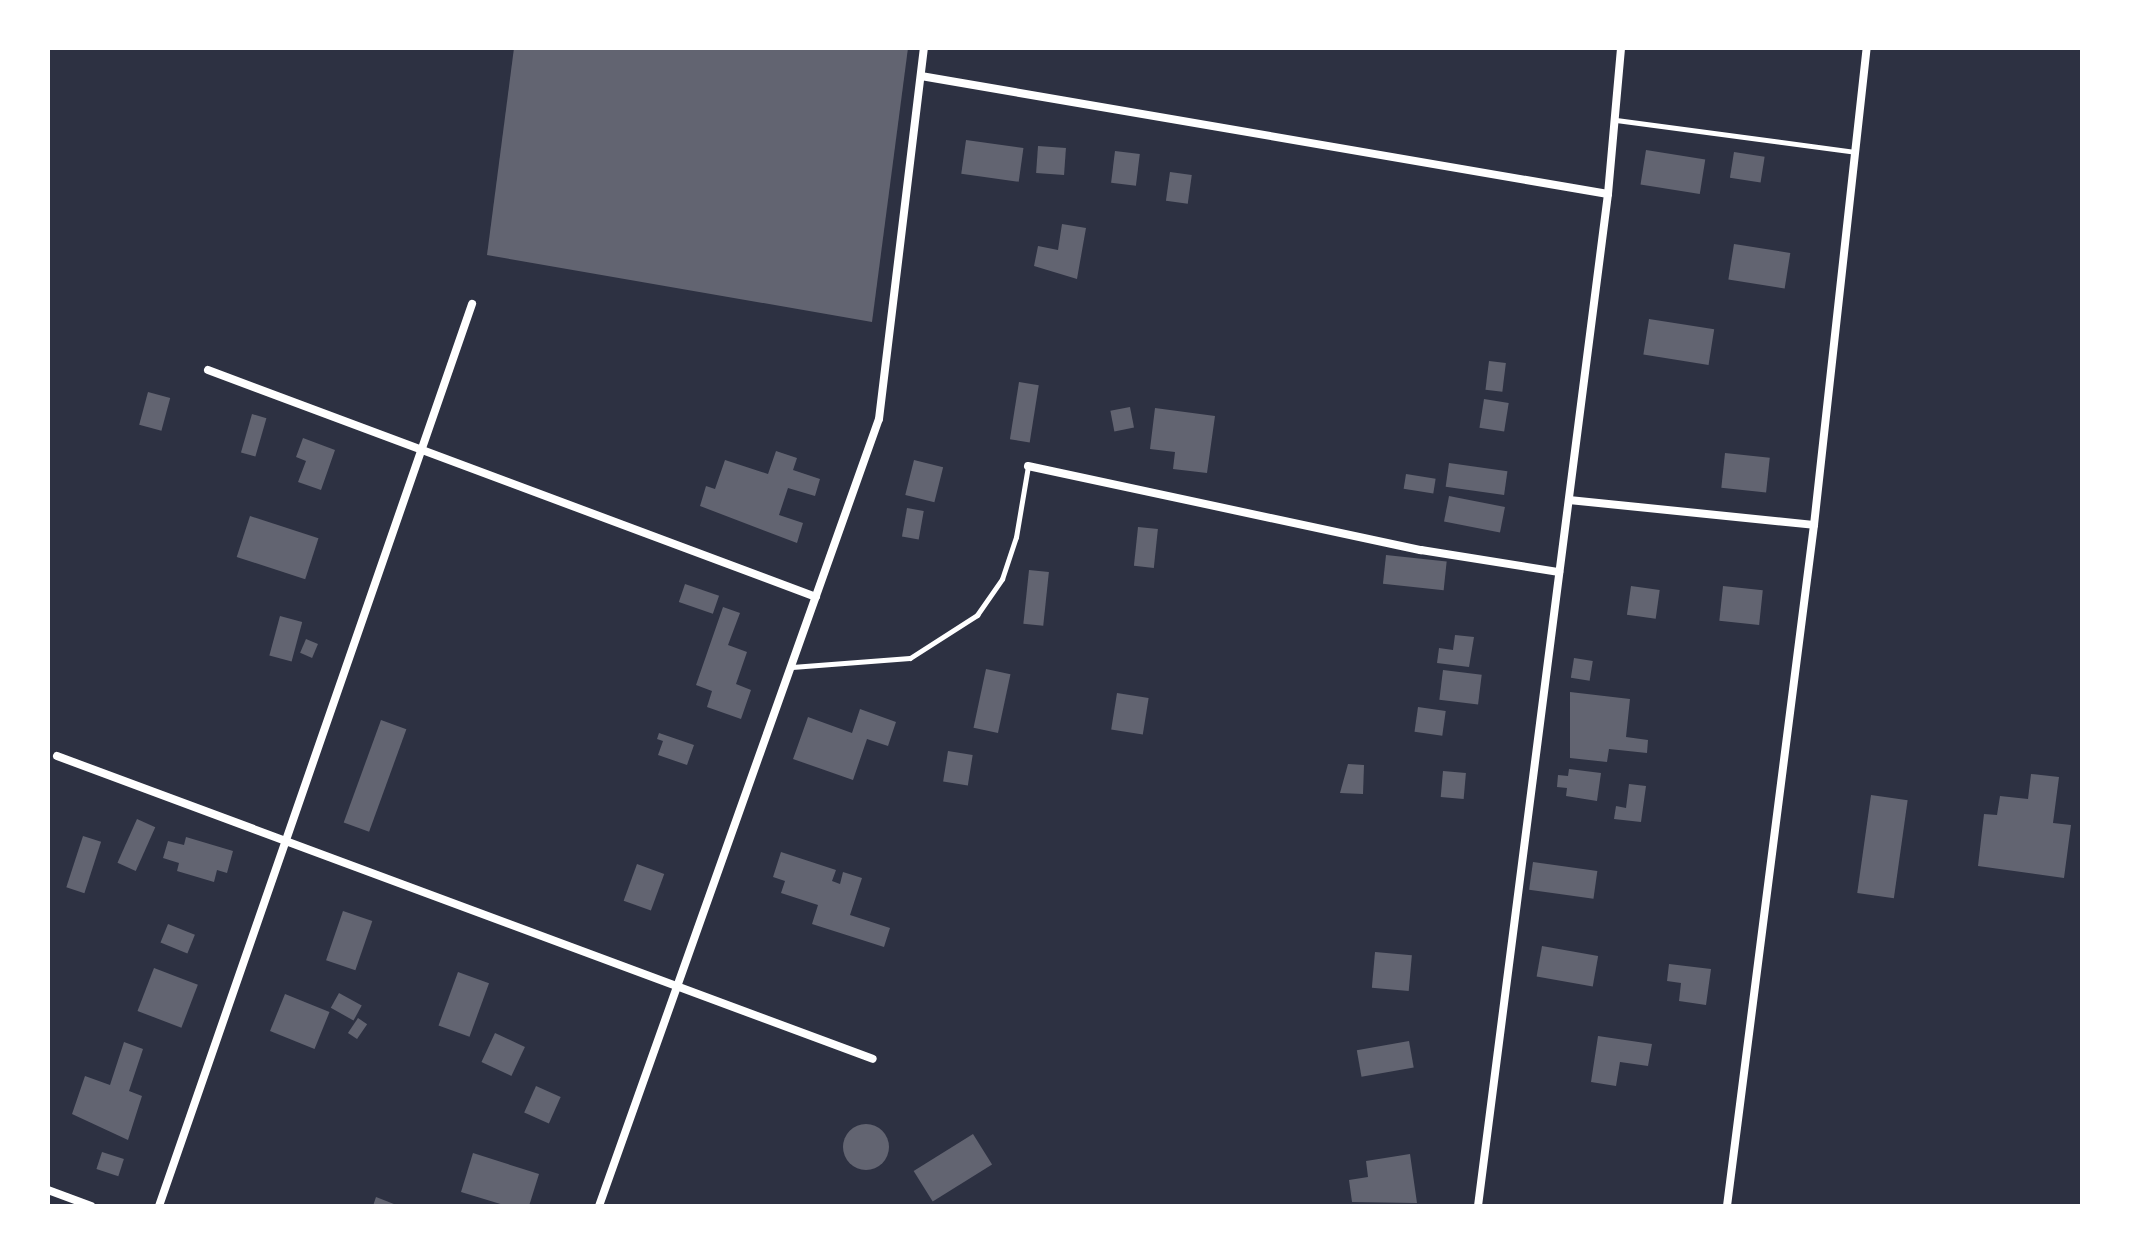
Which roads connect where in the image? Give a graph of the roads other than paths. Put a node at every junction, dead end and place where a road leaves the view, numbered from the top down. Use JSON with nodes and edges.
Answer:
{"nodes":[{"id":1,"x":924,"y":48,"type":"edge"},
{"id":2,"x":1621,"y":48,"type":"edge"},
{"id":3,"x":1867,"y":48,"type":"edge"},
{"id":4,"x":921,"y":76,"type":"junction"},
{"id":5,"x":1615,"y":119,"type":"junction"},
{"id":6,"x":1856,"y":152,"type":"junction"},
{"id":7,"x":1608,"y":194,"type":"junction"},
{"id":8,"x":472,"y":304,"type":"dead end"},
{"id":9,"x":208,"y":370,"type":"dead end"},
{"id":10,"x":421,"y":452,"type":"junction"},
{"id":11,"x":1028,"y":466,"type":"joint"},
{"id":12,"x":1569,"y":500,"type":"junction"},
{"id":13,"x":1814,"y":525,"type":"junction"},
{"id":14,"x":1559,"y":572,"type":"junction"},
{"id":15,"x":816,"y":597,"type":"junction"},
{"id":16,"x":791,"y":667,"type":"junction"},
{"id":17,"x":57,"y":756,"type":"dead end"},
{"id":18,"x":286,"y":841,"type":"junction"},
{"id":19,"x":677,"y":986,"type":"junction"},
{"id":20,"x":873,"y":1059,"type":"dead end"},
{"id":21,"x":48,"y":1190,"type":"edge"},
{"id":22,"x":91,"y":1206,"type":"edge"},
{"id":23,"x":159,"y":1206,"type":"edge"},
{"id":24,"x":599,"y":1206,"type":"edge"},
{"id":25,"x":1478,"y":1206,"type":"edge"},
{"id":26,"x":1727,"y":1206,"type":"edge"}],
"edges":[{"from":1,"to":4,"type":"street"},
{"from":2,"to":5,"type":"street"},
{"from":3,"to":6,"type":"street"},
{"from":4,"to":7,"type":"street"},
{"from":4,"to":15,"type":"street"},
{"from":5,"to":6,"type":"lane"},
{"from":5,"to":7,"type":"street"},
{"from":6,"to":13,"type":"street"},
{"from":7,"to":12,"type":"street"},
{"from":8,"to":10,"type":"street"},
{"from":9,"to":10,"type":"street"},
{"from":10,"to":15,"type":"street"},
{"from":10,"to":18,"type":"street"},
{"from":11,"to":14,"type":"street"},
{"from":11,"to":16,"type":"lane"},
{"from":12,"to":13,"type":"street"},
{"from":12,"to":14,"type":"street"},
{"from":13,"to":26,"type":"street"},
{"from":14,"to":25,"type":"street"},
{"from":15,"to":16,"type":"street"},
{"from":16,"to":19,"type":"street"},
{"from":17,"to":18,"type":"street"},
{"from":18,"to":19,"type":"street"},
{"from":18,"to":23,"type":"street"},
{"from":19,"to":20,"type":"street"},
{"from":19,"to":24,"type":"street"},
{"from":21,"to":22,"type":"street"}]}
